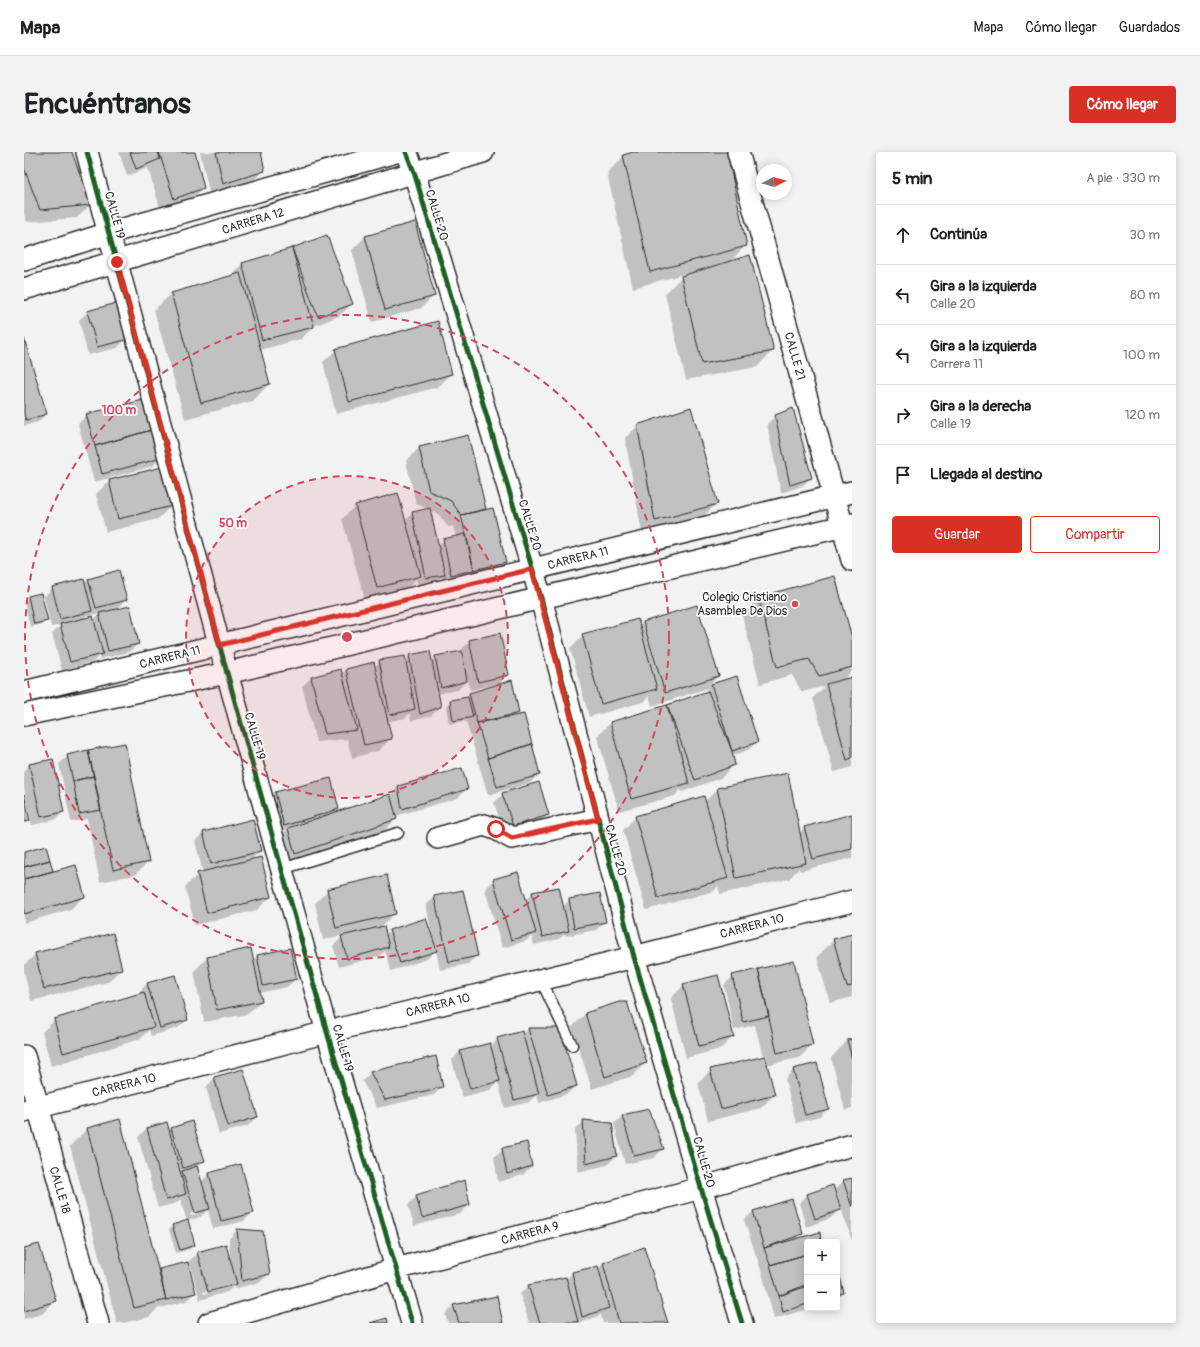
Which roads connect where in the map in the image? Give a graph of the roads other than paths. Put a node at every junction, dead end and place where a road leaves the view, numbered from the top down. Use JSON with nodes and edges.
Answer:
{"nodes":[{"id":1,"x":87,"y":152,"type":"edge"},
{"id":2,"x":396,"y":152,"type":"edge"},
{"id":3,"x":406,"y":152,"type":"edge"},
{"id":4,"x":483,"y":152,"type":"edge"},
{"id":5,"x":738,"y":152,"type":"edge"},
{"id":6,"x":414,"y":172,"type":"junction"},
{"id":7,"x":109,"y":233,"type":"junction"},
{"id":8,"x":24,"y":260,"type":"edge"},
{"id":9,"x":117,"y":262,"type":"junction"},
{"id":10,"x":24,"y":289,"type":"edge"},
{"id":11,"x":843,"y":494,"type":"edge"},
{"id":12,"x":847,"y":525,"type":"edge"},
{"id":13,"x":852,"y":560,"type":"edge"},
{"id":14,"x":532,"y":569,"type":"junction"},
{"id":15,"x":541,"y":598,"type":"junction"},
{"id":16,"x":220,"y":645,"type":"junction"},
{"id":17,"x":227,"y":673,"type":"junction"},
{"id":18,"x":24,"y":692,"type":"edge"},
{"id":19,"x":24,"y":715,"type":"edge"},
{"id":20,"x":598,"y":819,"type":"junction"},
{"id":21,"x":398,"y":833,"type":"dead end"},
{"id":22,"x":438,"y":838,"type":"dead end"},
{"id":23,"x":282,"y":869,"type":"junction"},
{"id":24,"x":852,"y":900,"type":"edge"},
{"id":25,"x":634,"y":957,"type":"junction"},
{"id":26,"x":541,"y":980,"type":"junction"},
{"id":27,"x":328,"y":1032,"type":"junction"},
{"id":28,"x":572,"y":1045,"type":"dead end"},
{"id":29,"x":24,"y":1056,"type":"edge"},
{"id":30,"x":31,"y":1109,"type":"edge"},
{"id":31,"x":852,"y":1145,"type":"edge"},
{"id":32,"x":701,"y":1188,"type":"junction"},
{"id":33,"x":396,"y":1269,"type":"junction"},
{"id":34,"x":98,"y":1323,"type":"edge"},
{"id":35,"x":209,"y":1323,"type":"edge"},
{"id":36,"x":412,"y":1323,"type":"edge"},
{"id":37,"x":742,"y":1323,"type":"edge"}],
"edges":[{"from":1,"to":7,"type":"street","name":"CALLE 19"},
{"from":2,"to":7,"type":"street"},
{"from":3,"to":6,"type":"street","name":"CALLE 20"},
{"from":4,"to":6,"type":"street","name":"CARRERA 12"},
{"from":5,"to":11,"type":"street","name":"CALLE 21"},
{"from":6,"to":9,"type":"street","name":"CARRERA 12"},
{"from":6,"to":14,"type":"street","name":"CALLE 20"},
{"from":7,"to":8,"type":"street"},
{"from":7,"to":9,"type":"street","name":"CALLE 19"},
{"from":9,"to":10,"type":"street","name":"CARRERA 12"},
{"from":9,"to":16,"type":"street","name":"CALLE 19"},
{"from":11,"to":12,"type":"street","name":"CALLE 21"},
{"from":11,"to":14,"type":"street","name":"CARRERA 11"},
{"from":12,"to":13,"type":"street","name":"CALLE 21"},
{"from":12,"to":15,"type":"street"},
{"from":14,"to":15,"type":"street","name":"CALLE 20"},
{"from":14,"to":16,"type":"street","name":"CARRERA 11"},
{"from":15,"to":17,"type":"street"},
{"from":15,"to":20,"type":"street","name":"CALLE 20"},
{"from":16,"to":17,"type":"street","name":"CALLE 19"},
{"from":16,"to":18,"type":"street","name":"CARRERA 11"},
{"from":17,"to":19,"type":"street"},
{"from":17,"to":23,"type":"street","name":"CALLE 19"},
{"from":20,"to":22,"type":"street"},
{"from":20,"to":25,"type":"street","name":"CALLE 20"},
{"from":21,"to":23,"type":"lane"},
{"from":23,"to":27,"type":"street","name":"CALLE 19"},
{"from":24,"to":25,"type":"street","name":"CARRERA 10"},
{"from":25,"to":26,"type":"street","name":"CARRERA 10"},
{"from":25,"to":32,"type":"street","name":"CALLE 20"},
{"from":26,"to":27,"type":"street","name":"CARRERA 10"},
{"from":26,"to":28,"type":"lane"},
{"from":27,"to":30,"type":"street","name":"CARRERA 10"},
{"from":27,"to":33,"type":"street","name":"CALLE 19"},
{"from":29,"to":30,"type":"street","name":"CALLE 18"},
{"from":30,"to":34,"type":"street","name":"CALLE 18"},
{"from":31,"to":32,"type":"street","name":"CARRERA 9"},
{"from":32,"to":33,"type":"street","name":"CARRERA 9"},
{"from":32,"to":37,"type":"street","name":"CALLE 20"},
{"from":33,"to":35,"type":"street","name":"CARRERA 9"},
{"from":33,"to":36,"type":"street","name":"CALLE 19"}]}
